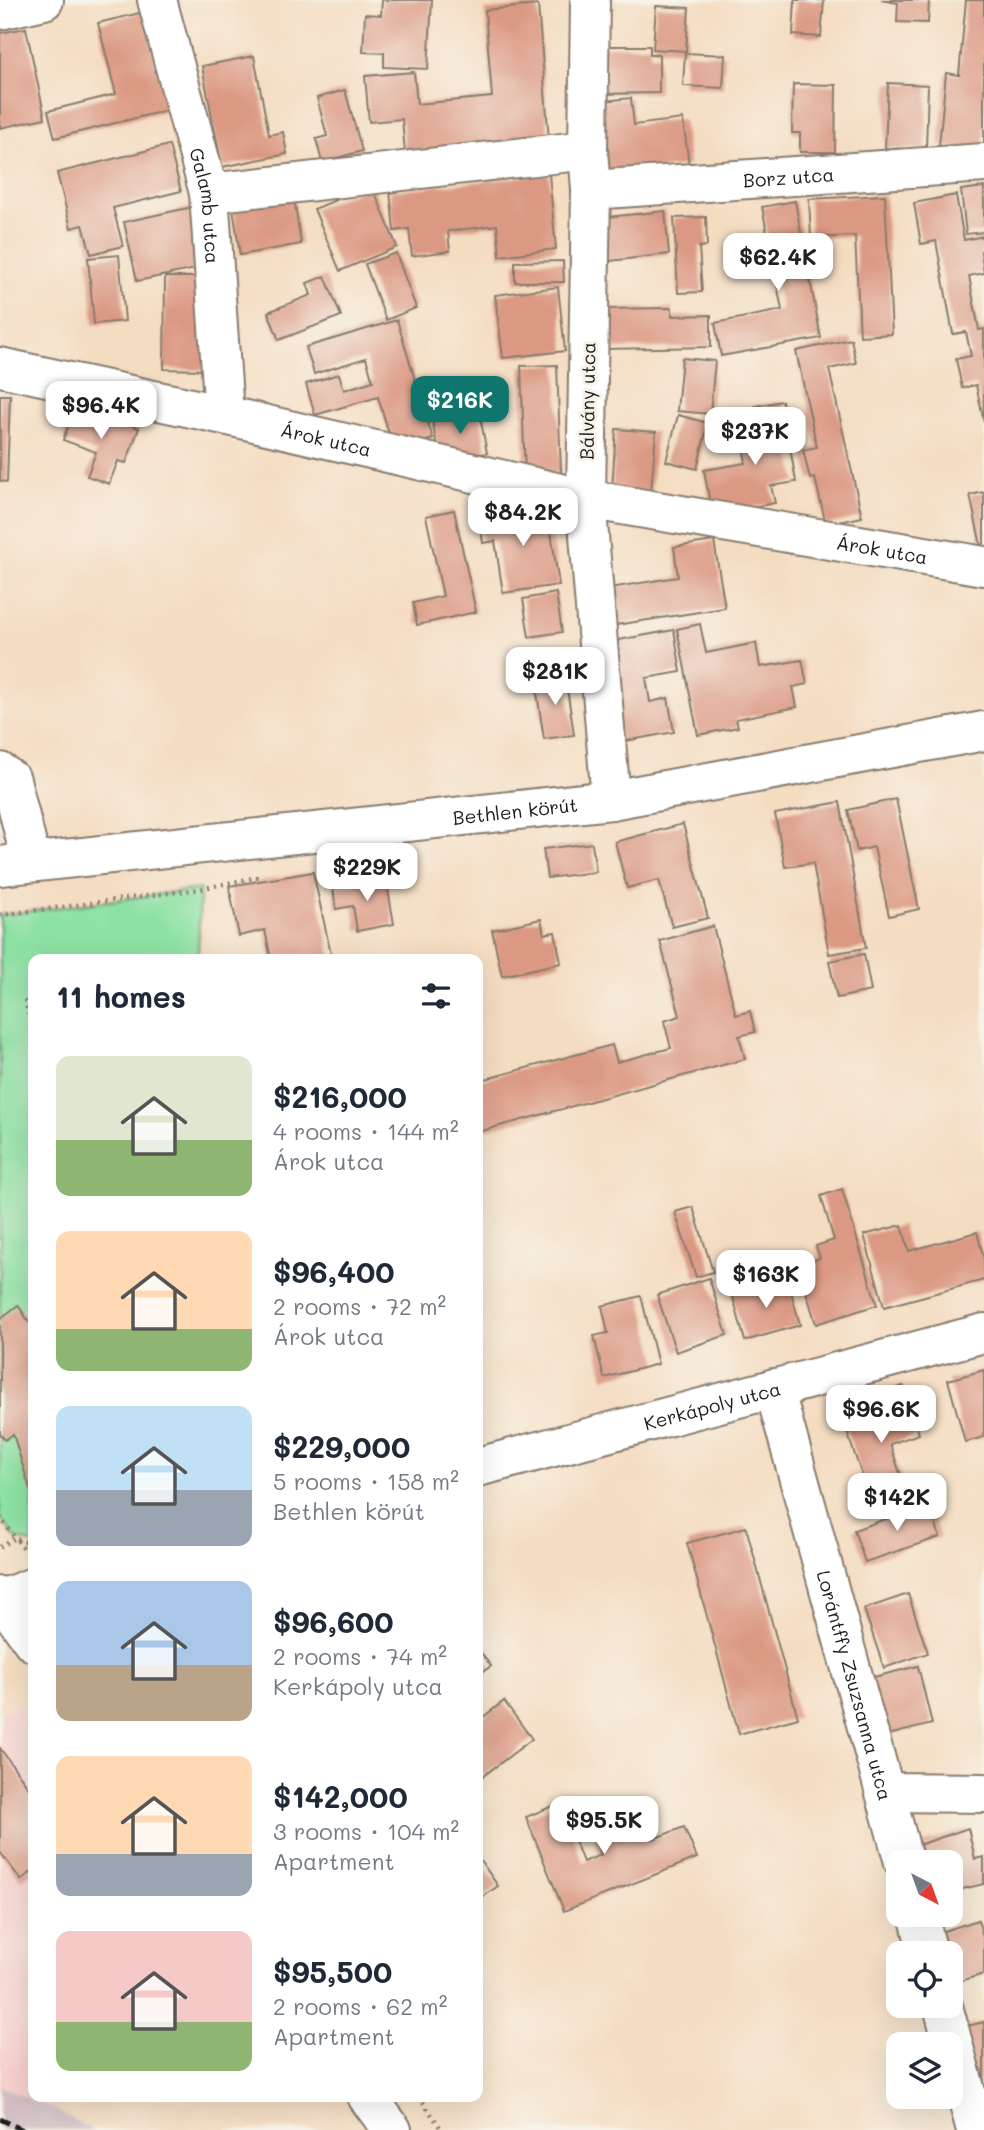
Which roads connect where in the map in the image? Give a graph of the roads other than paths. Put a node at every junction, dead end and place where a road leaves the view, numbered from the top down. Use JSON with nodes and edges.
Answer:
{"nodes":[{"id":1,"x":44,"y":0,"type":"edge"},
{"id":2,"x":157,"y":0,"type":"edge"},
{"id":3,"x":590,"y":0,"type":"edge"},
{"id":4,"x":0,"y":10,"type":"edge"},
{"id":5,"x":588,"y":150,"type":"junction"},
{"id":6,"x":984,"y":163,"type":"edge"},
{"id":7,"x":591,"y":190,"type":"junction"},
{"id":8,"x":209,"y":193,"type":"junction"},
{"id":9,"x":0,"y":368,"type":"edge"},
{"id":10,"x":223,"y":415,"type":"junction"},
{"id":11,"x":586,"y":499,"type":"junction"},
{"id":12,"x":984,"y":566,"type":"edge"},
{"id":13,"x":984,"y":731,"type":"edge"},
{"id":14,"x":0,"y":772,"type":"edge"},
{"id":15,"x":611,"y":800,"type":"junction"},
{"id":16,"x":15,"y":863,"type":"edge"},
{"id":17,"x":984,"y":1333,"type":"edge"},
{"id":18,"x":774,"y":1388,"type":"junction"},
{"id":19,"x":483,"y":1466,"type":"edge"},
{"id":20,"x":12,"y":1594,"type":"edge"},
{"id":21,"x":28,"y":1631,"type":"edge"},
{"id":22,"x":886,"y":1792,"type":"junction"},
{"id":23,"x":984,"y":1793,"type":"edge"},
{"id":24,"x":901,"y":1850,"type":"edge"},
{"id":25,"x":946,"y":2018,"type":"edge"},
{"id":26,"x":371,"y":2102,"type":"edge"},
{"id":27,"x":392,"y":2130,"type":"edge"},
{"id":28,"x":976,"y":2130,"type":"edge"}],
"edges":[{"from":1,"to":4,"type":"street"},
{"from":2,"to":8,"type":"street","name":"Galamb utca"},
{"from":3,"to":5,"type":"street","name":"Bálvány utca"},
{"from":5,"to":7,"type":"street","name":"Bálvány utca"},
{"from":5,"to":8,"type":"street"},
{"from":6,"to":7,"type":"street","name":"Borz utca"},
{"from":7,"to":11,"type":"street","name":"Bálvány utca"},
{"from":8,"to":10,"type":"street","name":"Galamb utca"},
{"from":9,"to":10,"type":"street","name":"Árok utca"},
{"from":10,"to":11,"type":"street","name":"Árok utca"},
{"from":11,"to":12,"type":"street","name":"Árok utca"},
{"from":11,"to":15,"type":"street","name":"Bálvány utca"},
{"from":13,"to":15,"type":"street","name":"Bethlen körút"},
{"from":14,"to":16,"type":"street"},
{"from":15,"to":16,"type":"street","name":"Bethlen körút"},
{"from":17,"to":18,"type":"street","name":"Kerkápoly utca"},
{"from":18,"to":19,"type":"street","name":"Kerkápoly utca"},
{"from":18,"to":22,"type":"street","name":"Lorántffy Zsuzsanna utca"},
{"from":20,"to":21,"type":"street"},
{"from":22,"to":23,"type":"street"},
{"from":22,"to":24,"type":"street","name":"Lorántffy Zsuzsanna utca"},
{"from":25,"to":28,"type":"street"},
{"from":26,"to":27,"type":"street"}]}
